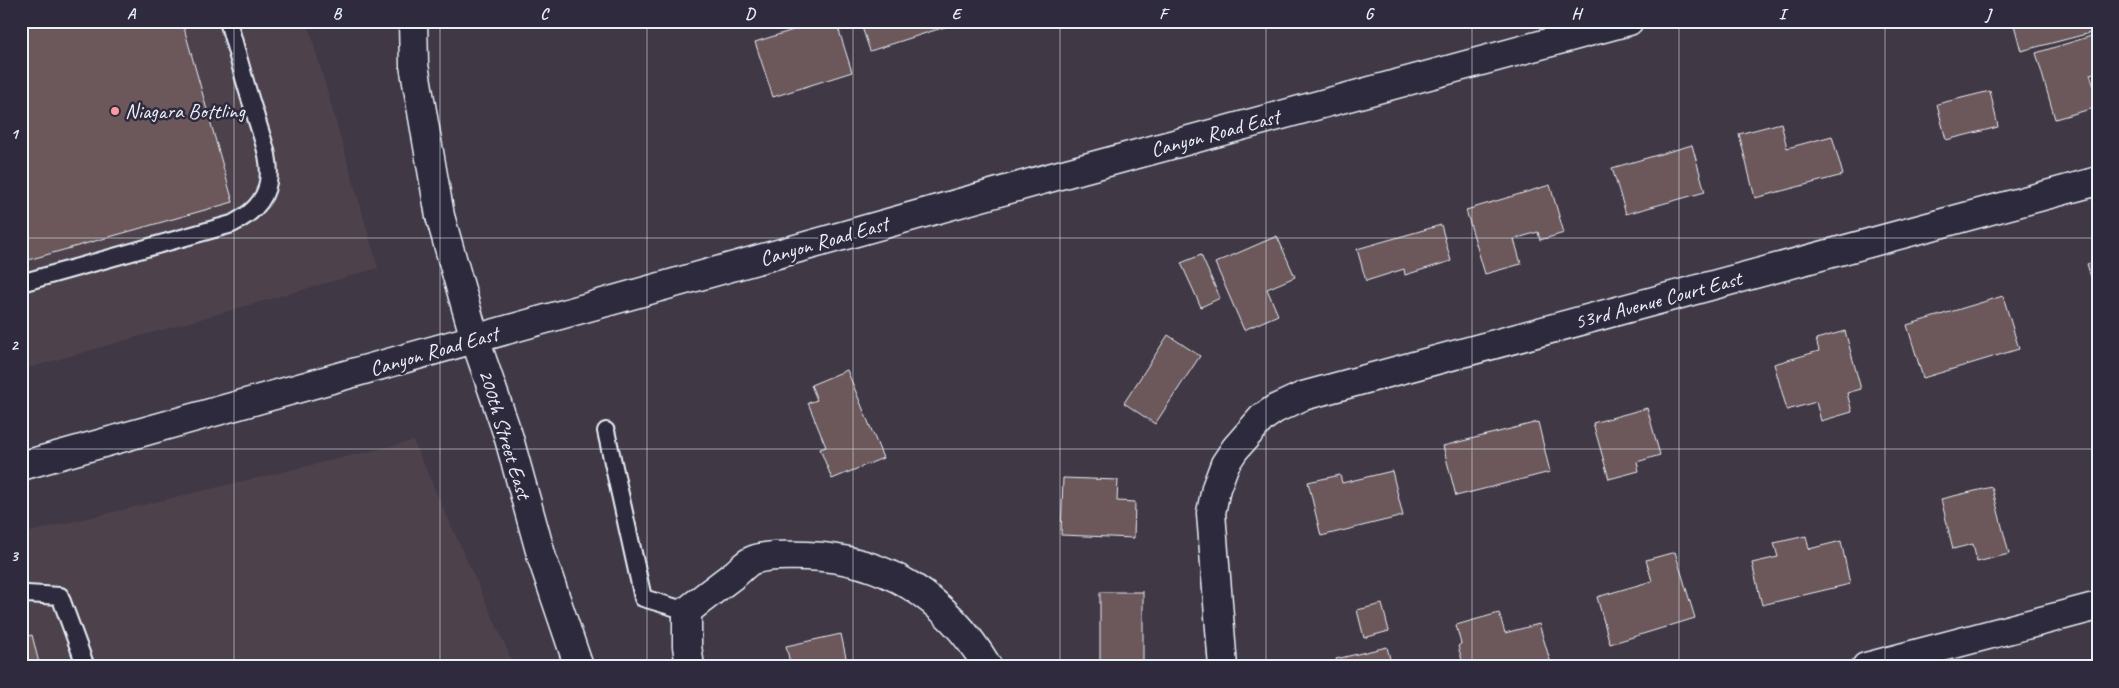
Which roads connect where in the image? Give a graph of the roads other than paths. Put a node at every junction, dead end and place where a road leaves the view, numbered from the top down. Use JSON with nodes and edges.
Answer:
{"nodes":[{"id":1,"x":228,"y":21,"type":"edge"},
{"id":2,"x":413,"y":21,"type":"edge"},
{"id":3,"x":1629,"y":21,"type":"edge"},
{"id":4,"x":2098,"y":181,"type":"edge"},
{"id":5,"x":21,"y":283,"type":"edge"},
{"id":6,"x":475,"y":339,"type":"junction"},
{"id":7,"x":606,"y":431,"type":"dead end"},
{"id":8,"x":21,"y":466,"type":"edge"},
{"id":9,"x":21,"y":596,"type":"edge"},
{"id":10,"x":2098,"y":606,"type":"edge"},
{"id":11,"x":687,"y":611,"type":"junction"},
{"id":12,"x":86,"y":667,"type":"edge"},
{"id":13,"x":579,"y":667,"type":"edge"},
{"id":14,"x":690,"y":667,"type":"edge"},
{"id":15,"x":988,"y":667,"type":"edge"},
{"id":16,"x":1223,"y":667,"type":"edge"},
{"id":17,"x":1866,"y":667,"type":"edge"}],
"edges":[{"from":1,"to":5,"type":"lane"},
{"from":2,"to":6,"type":"street","name":"200th Street East"},
{"from":3,"to":6,"type":"street","name":"Canyon Road East"},
{"from":4,"to":16,"type":"street","name":"53rd Avenue Court East"},
{"from":6,"to":8,"type":"street","name":"Canyon Road East"},
{"from":6,"to":13,"type":"street","name":"200th Street East"},
{"from":7,"to":11,"type":"lane"},
{"from":9,"to":12,"type":"lane"},
{"from":10,"to":17,"type":"street"},
{"from":11,"to":14,"type":"street"},
{"from":11,"to":15,"type":"street"}]}
